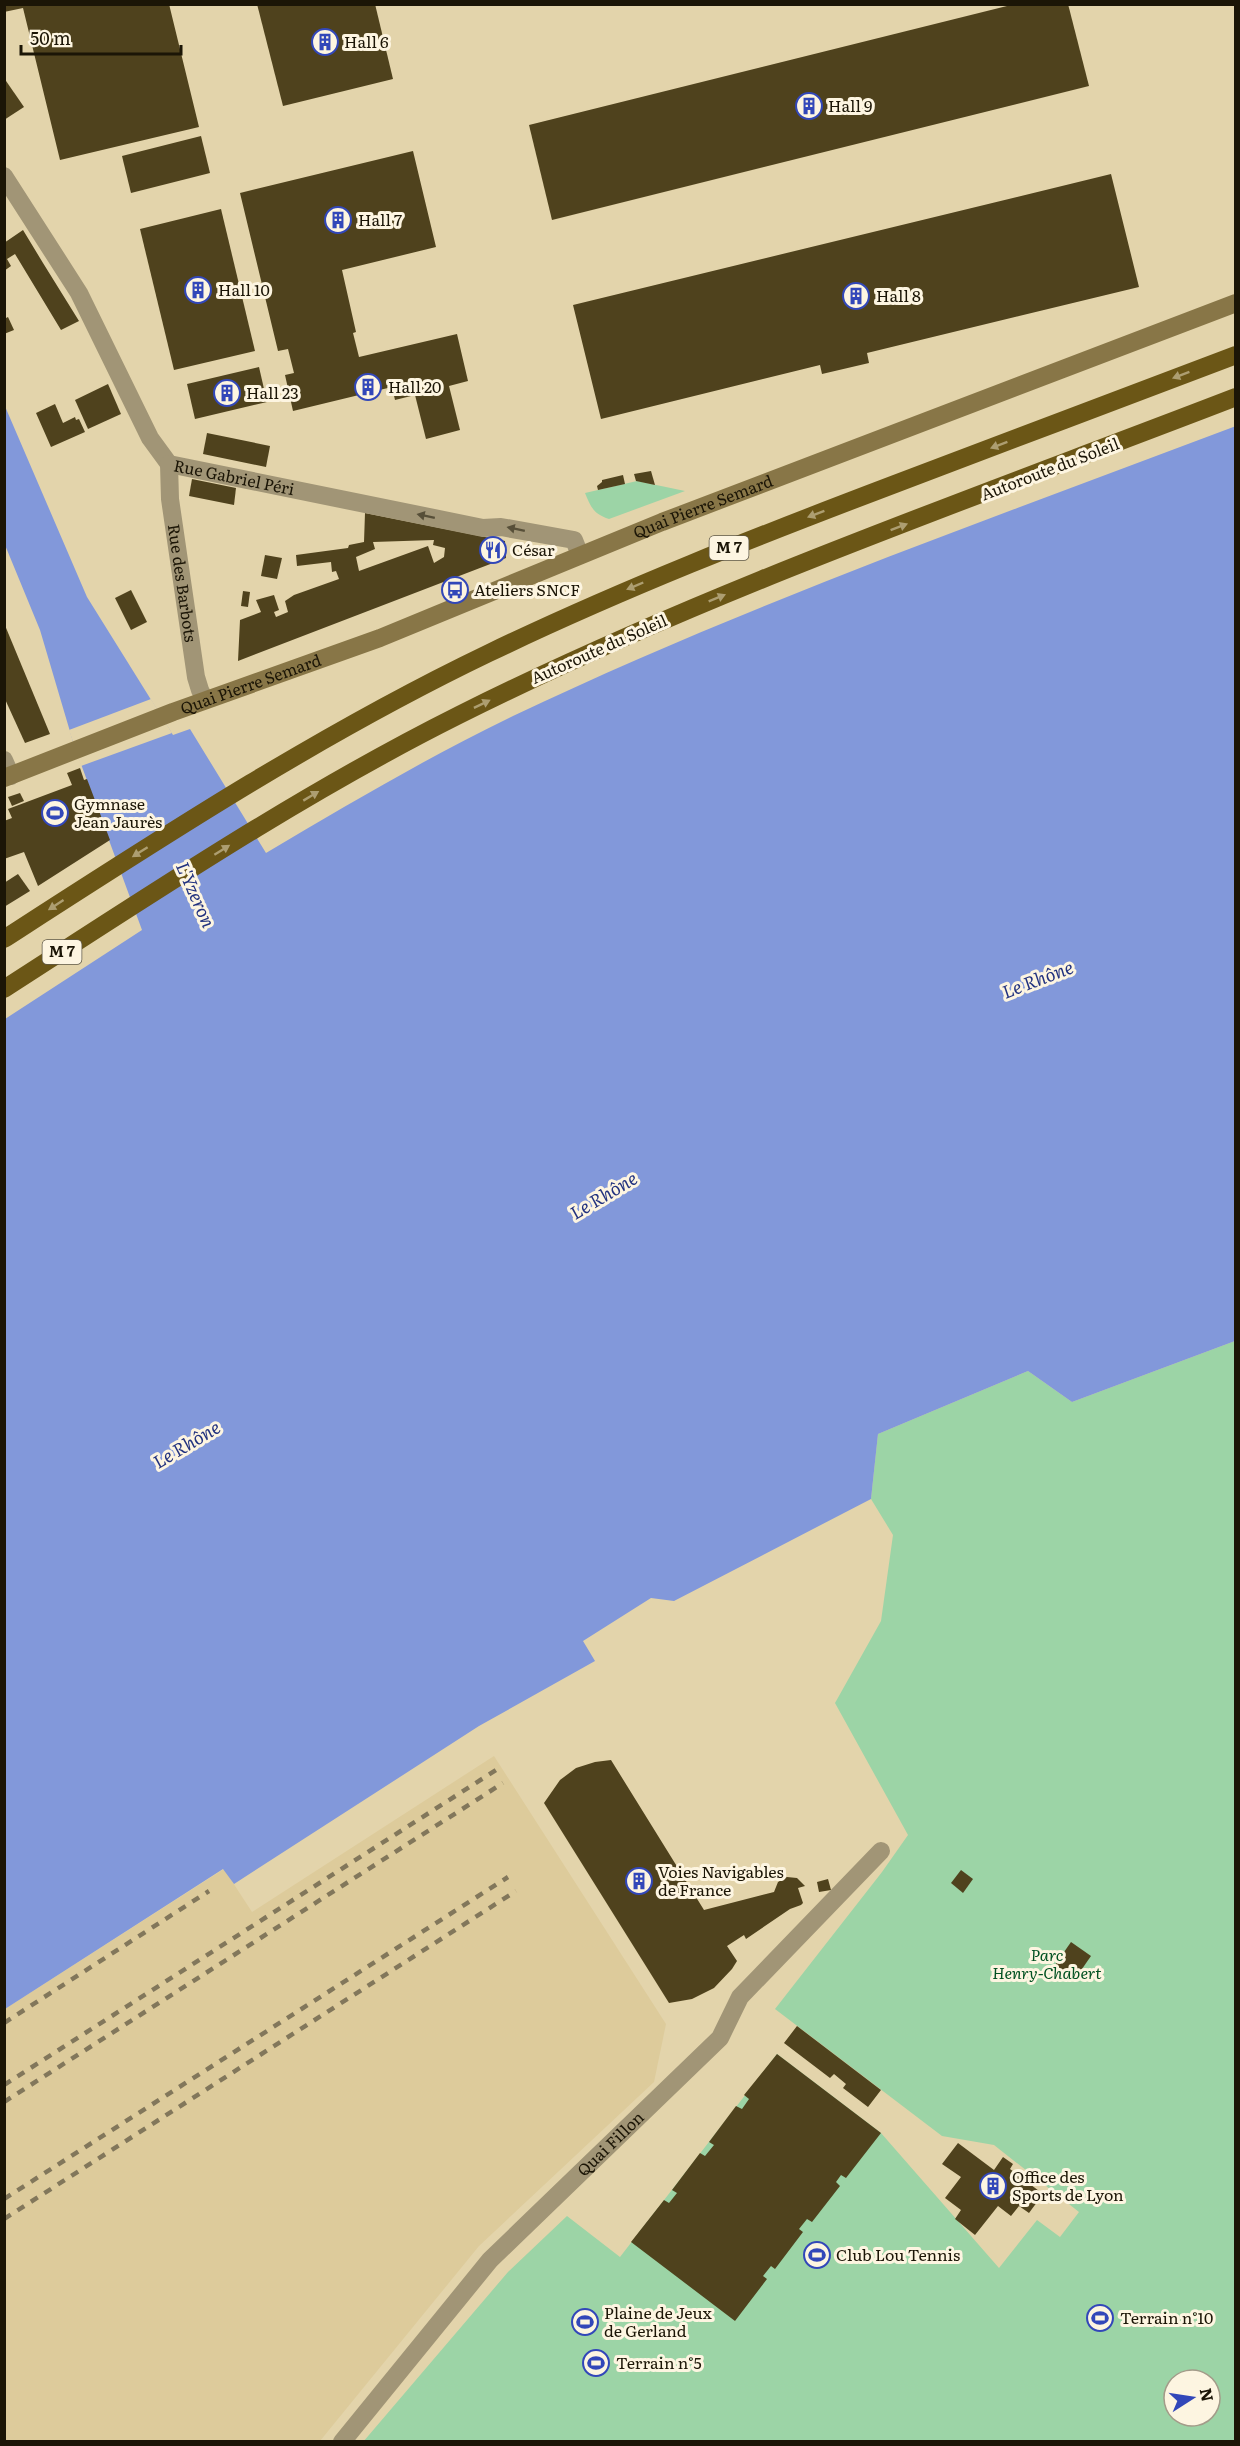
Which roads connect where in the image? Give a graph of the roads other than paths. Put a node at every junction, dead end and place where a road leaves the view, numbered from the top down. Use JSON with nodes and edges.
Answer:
{"nodes":[{"id":1,"x":4,"y":176,"type":"edge"},
{"id":2,"x":1236,"y":303,"type":"edge"},
{"id":3,"x":1236,"y":354,"type":"edge"},
{"id":4,"x":1236,"y":397,"type":"edge"},
{"id":5,"x":170,"y":464,"type":"junction"},
{"id":6,"x":580,"y":555,"type":"junction"},
{"id":7,"x":205,"y":700,"type":"junction"},
{"id":8,"x":7,"y":771,"type":"edge"},
{"id":9,"x":4,"y":939,"type":"edge"},
{"id":10,"x":4,"y":989,"type":"edge"},
{"id":11,"x":881,"y":1851,"type":"dead end"},
{"id":12,"x":342,"y":2442,"type":"edge"}],
"edges":[{"from":1,"to":5,"type":"street","name":"Rue Gabriel Péri"},
{"from":2,"to":6,"type":"main road","name":"Quai Pierre Semard"},
{"from":3,"to":9,"type":"highway","number":"M 7","one_way":true},
{"from":10,"to":4,"type":"highway","name":"Autoroute du Soleil","number":"M 7","one_way":true},
{"from":6,"to":5,"type":"street","name":"Rue Gabriel Péri","one_way":true},
{"from":5,"to":7,"type":"street","name":"Rue des Barbots"},
{"from":6,"to":7,"type":"main road","name":"Quai Pierre Semard"},
{"from":7,"to":8,"type":"main road","name":"Quai Pierre Semard"},
{"from":11,"to":12,"type":"street","name":"Quai Fillon"}]}
